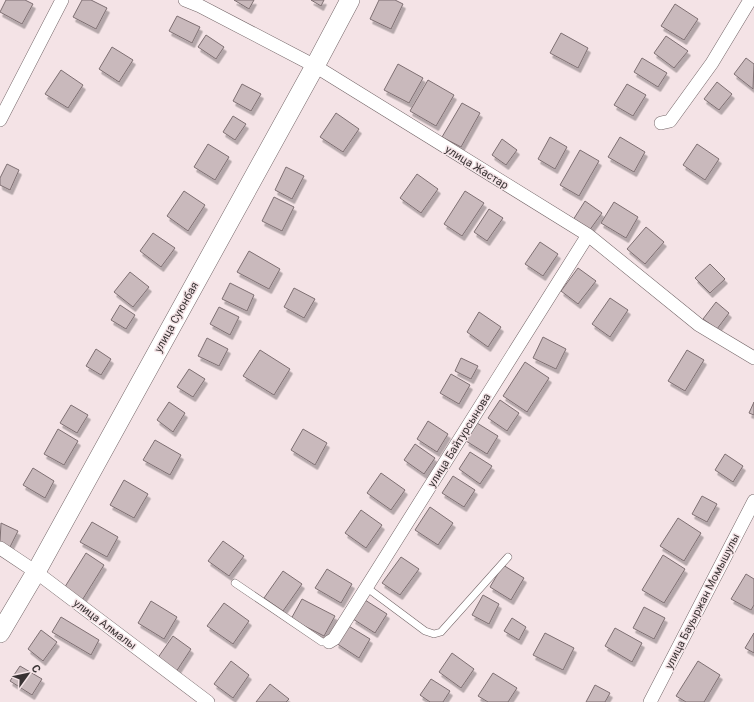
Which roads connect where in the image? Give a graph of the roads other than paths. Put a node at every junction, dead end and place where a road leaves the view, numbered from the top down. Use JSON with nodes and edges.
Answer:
{"nodes":[{"id":1,"x":62,"y":0,"type":"edge"},
{"id":2,"x":185,"y":0,"type":"edge"},
{"id":3,"x":350,"y":0,"type":"edge"},
{"id":4,"x":750,"y":0,"type":"edge"},
{"id":5,"x":315,"y":66,"type":"junction"},
{"id":6,"x":0,"y":120,"type":"edge"},
{"id":7,"x":661,"y":123,"type":"dead end"},
{"id":8,"x":588,"y":235,"type":"junction"},
{"id":9,"x":754,"y":358,"type":"edge"},
{"id":10,"x":754,"y":501,"type":"edge"},
{"id":11,"x":0,"y":548,"type":"edge"},
{"id":12,"x":508,"y":557,"type":"dead end"},
{"id":13,"x":36,"y":572,"type":"junction"},
{"id":14,"x":235,"y":583,"type":"dead end"},
{"id":15,"x":366,"y":587,"type":"junction"},
{"id":16,"x":0,"y":634,"type":"edge"},
{"id":17,"x":329,"y":642,"type":"joint"},
{"id":18,"x":208,"y":702,"type":"edge"},
{"id":19,"x":650,"y":702,"type":"edge"}],
"edges":[{"from":1,"to":6,"type":"street"},
{"from":2,"to":5,"type":"street","name":"улица Жастар"},
{"from":3,"to":5,"type":"main road","name":"улица Суюнбая"},
{"from":4,"to":7,"type":"street"},
{"from":5,"to":8,"type":"street","name":"улица Жастар"},
{"from":5,"to":13,"type":"main road","name":"улица Суюнбая"},
{"from":8,"to":9,"type":"street","name":"улица Жастар"},
{"from":8,"to":15,"type":"street","name":"улица Байтурсынова"},
{"from":10,"to":19,"type":"street","name":"улица Бауыржан Момышулы"},
{"from":11,"to":13,"type":"street","name":"улица Алмалы"},
{"from":12,"to":15,"type":"lane"},
{"from":13,"to":16,"type":"main road","name":"улица Суюнбая"},
{"from":13,"to":18,"type":"street","name":"улица Алмалы"},
{"from":14,"to":17,"type":"lane"},
{"from":15,"to":17,"type":"street","name":"улица Байтурсынова"}]}
